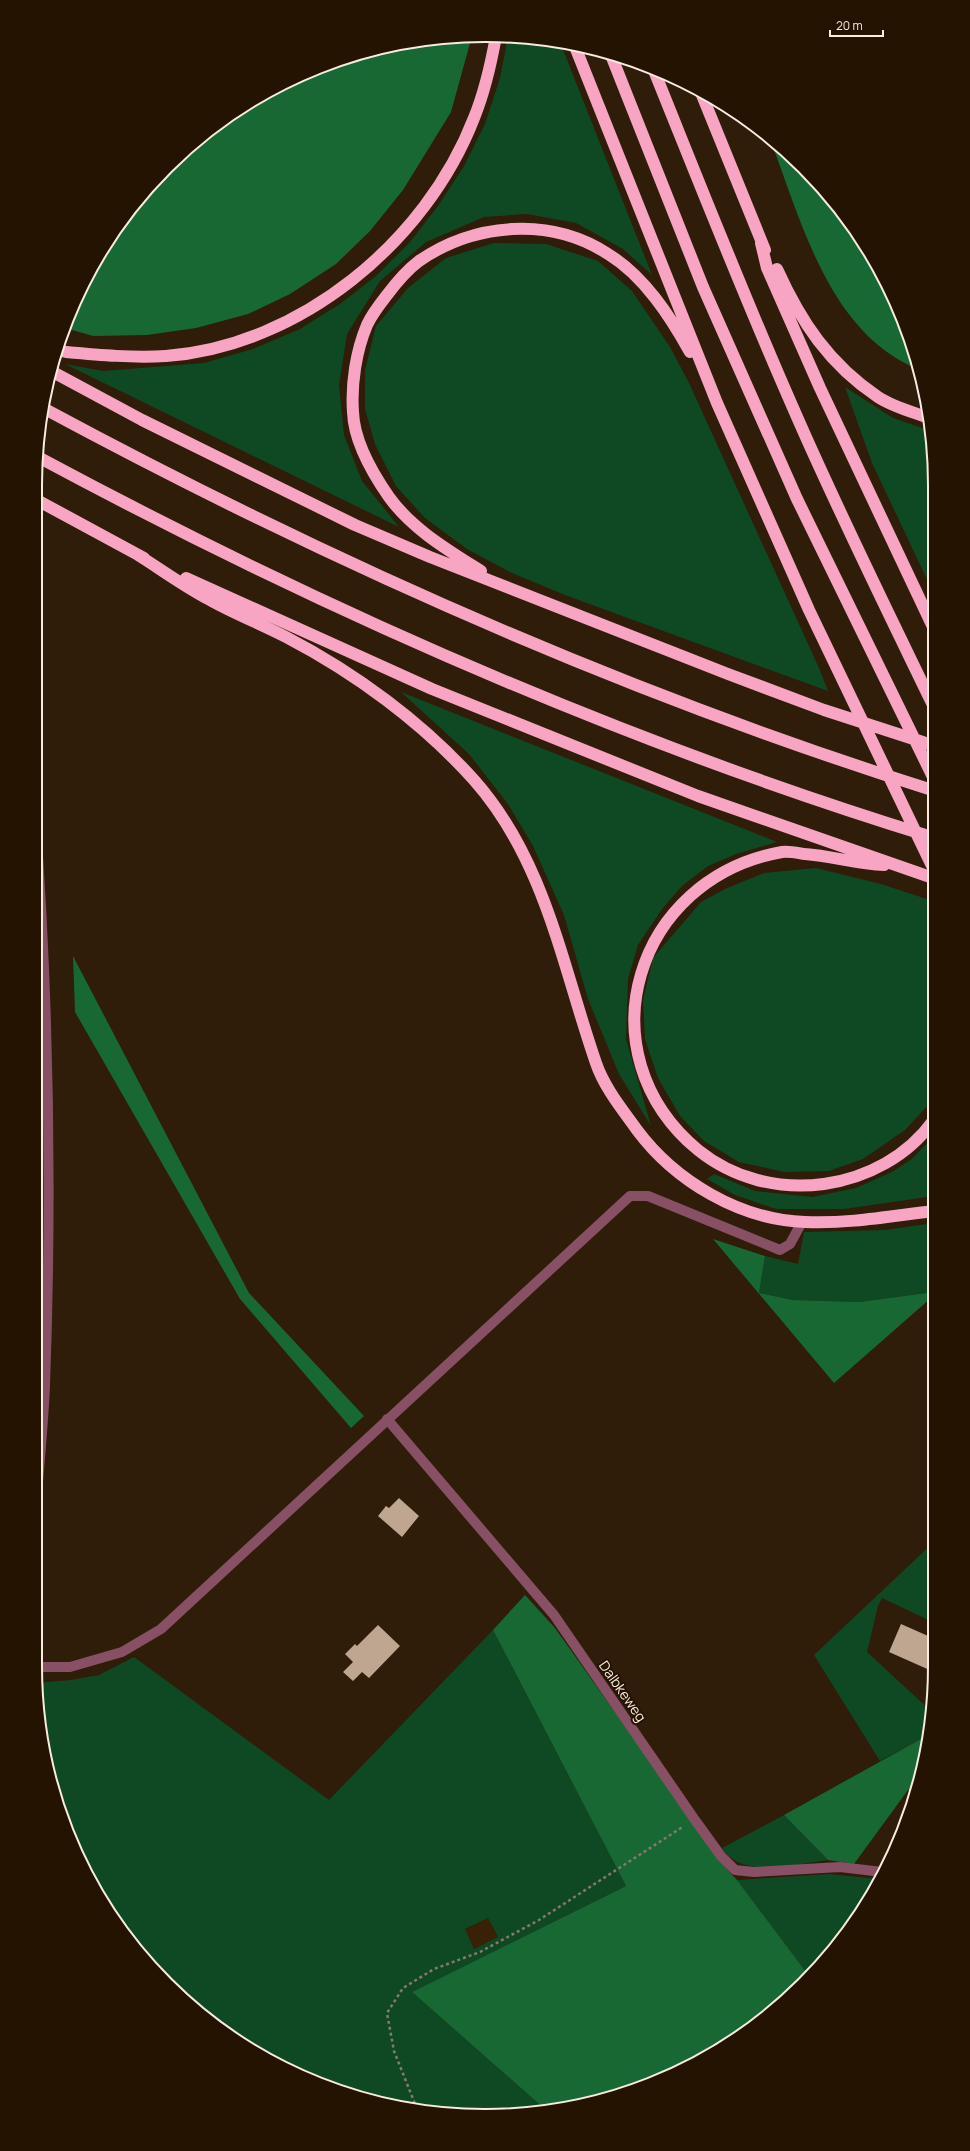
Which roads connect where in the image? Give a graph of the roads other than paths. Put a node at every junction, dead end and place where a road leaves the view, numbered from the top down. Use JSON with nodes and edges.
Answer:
{"nodes":[{"id":1,"x":495,"y":42,"type":"edge"},
{"id":2,"x":577,"y":52,"type":"edge"},
{"id":3,"x":614,"y":62,"type":"edge"},
{"id":4,"x":657,"y":77,"type":"edge"},
{"id":5,"x":704,"y":100,"type":"edge"},
{"id":6,"x":761,"y":243,"type":"junction"},
{"id":7,"x":63,"y":351,"type":"edge"},
{"id":8,"x":56,"y":374,"type":"edge"},
{"id":9,"x":717,"y":403,"type":"junction"},
{"id":10,"x":49,"y":411,"type":"edge"},
{"id":11,"x":922,"y":415,"type":"edge"},
{"id":12,"x":43,"y":460,"type":"edge"},
{"id":13,"x":42,"y":503,"type":"edge"},
{"id":14,"x":138,"y":556,"type":"junction"},
{"id":15,"x":500,"y":584,"type":"junction"},
{"id":16,"x":928,"y":617,"type":"edge"},
{"id":17,"x":928,"y":695,"type":"edge"},
{"id":18,"x":928,"y":744,"type":"edge"},
{"id":19,"x":928,"y":767,"type":"edge"},
{"id":20,"x":928,"y":789,"type":"edge"},
{"id":21,"x":901,"y":798,"type":"junction"},
{"id":22,"x":928,"y":836,"type":"edge"},
{"id":23,"x":928,"y":846,"type":"edge"},
{"id":24,"x":928,"y":857,"type":"edge"},
{"id":25,"x":897,"y":866,"type":"junction"},
{"id":26,"x":928,"y":877,"type":"edge"},
{"id":27,"x":42,"y":908,"type":"edge"},
{"id":28,"x":928,"y":1128,"type":"edge"},
{"id":29,"x":928,"y":1211,"type":"edge"},
{"id":30,"x":802,"y":1222,"type":"junction"},
{"id":31,"x":387,"y":1419,"type":"junction"},
{"id":32,"x":42,"y":1427,"type":"edge"},
{"id":33,"x":42,"y":1667,"type":"edge"},
{"id":34,"x":877,"y":1871,"type":"edge"}],
"edges":[{"from":1,"to":7,"type":"highway"},
{"from":2,"to":9,"type":"highway"},
{"from":3,"to":19,"type":"highway"},
{"from":4,"to":17,"type":"highway"},
{"from":5,"to":6,"type":"highway"},
{"from":6,"to":11,"type":"highway"},
{"from":6,"to":16,"type":"highway"},
{"from":8,"to":15,"type":"highway"},
{"from":9,"to":15,"type":"highway"},
{"from":9,"to":21,"type":"highway"},
{"from":10,"to":20,"type":"highway"},
{"from":12,"to":22,"type":"highway"},
{"from":13,"to":14,"type":"highway"},
{"from":14,"to":25,"type":"highway"},
{"from":14,"to":30,"type":"highway"},
{"from":15,"to":18,"type":"highway"},
{"from":21,"to":23,"type":"highway"},
{"from":21,"to":24,"type":"highway"},
{"from":25,"to":26,"type":"highway"},
{"from":25,"to":28,"type":"highway"},
{"from":27,"to":32,"type":"street"},
{"from":29,"to":30,"type":"highway"},
{"from":30,"to":31,"type":"street"},
{"from":31,"to":33,"type":"street"},
{"from":31,"to":34,"type":"street","name":"Dalbkeweg"}]}
